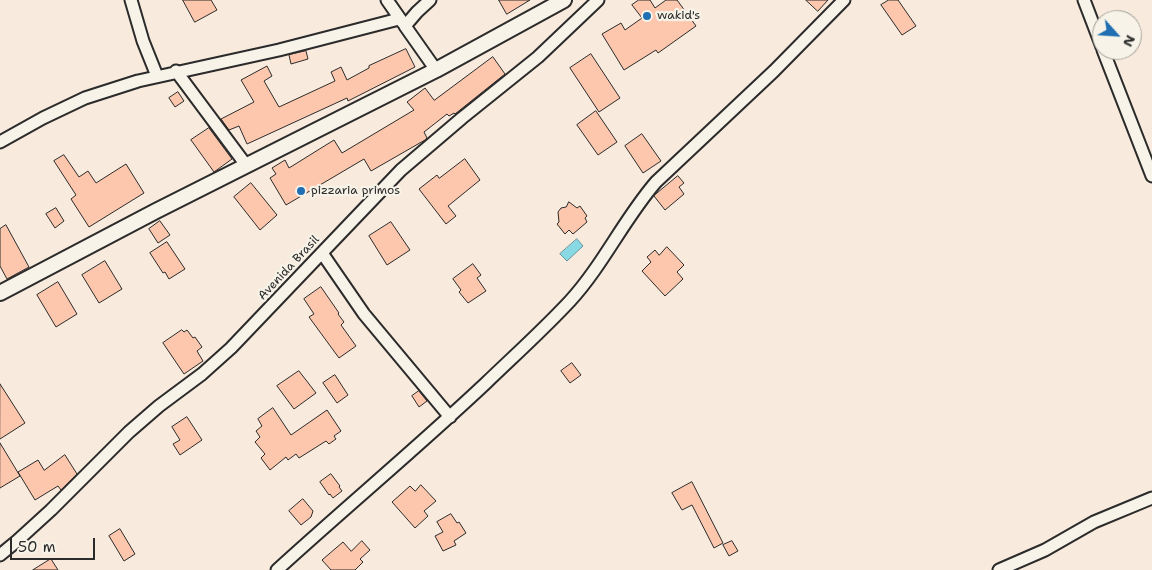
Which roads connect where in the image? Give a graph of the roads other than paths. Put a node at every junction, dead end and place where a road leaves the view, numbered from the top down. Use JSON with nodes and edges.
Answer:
{"nodes":[{"id":1,"x":131,"y":0,"type":"edge"},
{"id":2,"x":388,"y":0,"type":"edge"},
{"id":3,"x":420,"y":0,"type":"edge"},
{"id":4,"x":430,"y":0,"type":"edge"},
{"id":5,"x":564,"y":0,"type":"edge"},
{"id":6,"x":598,"y":0,"type":"edge"},
{"id":7,"x":844,"y":0,"type":"edge"},
{"id":8,"x":1084,"y":0,"type":"edge"},
{"id":9,"x":417,"y":12,"type":"junction"},
{"id":10,"x":1092,"y":21,"type":"edge"},
{"id":11,"x":402,"y":22,"type":"junction"},
{"id":12,"x":1107,"y":60,"type":"edge"},
{"id":13,"x":436,"y":70,"type":"junction"},
{"id":14,"x":176,"y":71,"type":"junction"},
{"id":15,"x":157,"y":76,"type":"junction"},
{"id":16,"x":0,"y":142,"type":"edge"},
{"id":17,"x":246,"y":166,"type":"junction"},
{"id":18,"x":1152,"y":176,"type":"edge"},
{"id":19,"x":322,"y":253,"type":"junction"},
{"id":20,"x":0,"y":293,"type":"edge"},
{"id":21,"x":450,"y":417,"type":"junction"},
{"id":22,"x":1152,"y":498,"type":"edge"},
{"id":23,"x":0,"y":555,"type":"edge"},
{"id":24,"x":278,"y":570,"type":"edge"},
{"id":25,"x":999,"y":570,"type":"edge"}],
"edges":[{"from":1,"to":15,"type":"street"},
{"from":2,"to":11,"type":"street"},
{"from":3,"to":9,"type":"street"},
{"from":4,"to":9,"type":"street"},
{"from":5,"to":13,"type":"main road"},
{"from":6,"to":19,"type":"street","name":"Avenida Brasil"},
{"from":7,"to":21,"type":"street"},
{"from":8,"to":10,"type":"street"},
{"from":9,"to":11,"type":"street"},
{"from":11,"to":13,"type":"street"},
{"from":11,"to":14,"type":"street"},
{"from":12,"to":18,"type":"street"},
{"from":13,"to":17,"type":"main road"},
{"from":14,"to":15,"type":"street"},
{"from":14,"to":17,"type":"street"},
{"from":15,"to":16,"type":"street"},
{"from":17,"to":20,"type":"main road"},
{"from":19,"to":21,"type":"street"},
{"from":19,"to":23,"type":"street","name":"Avenida Brasil"},
{"from":21,"to":24,"type":"street"},
{"from":22,"to":25,"type":"street"}]}
